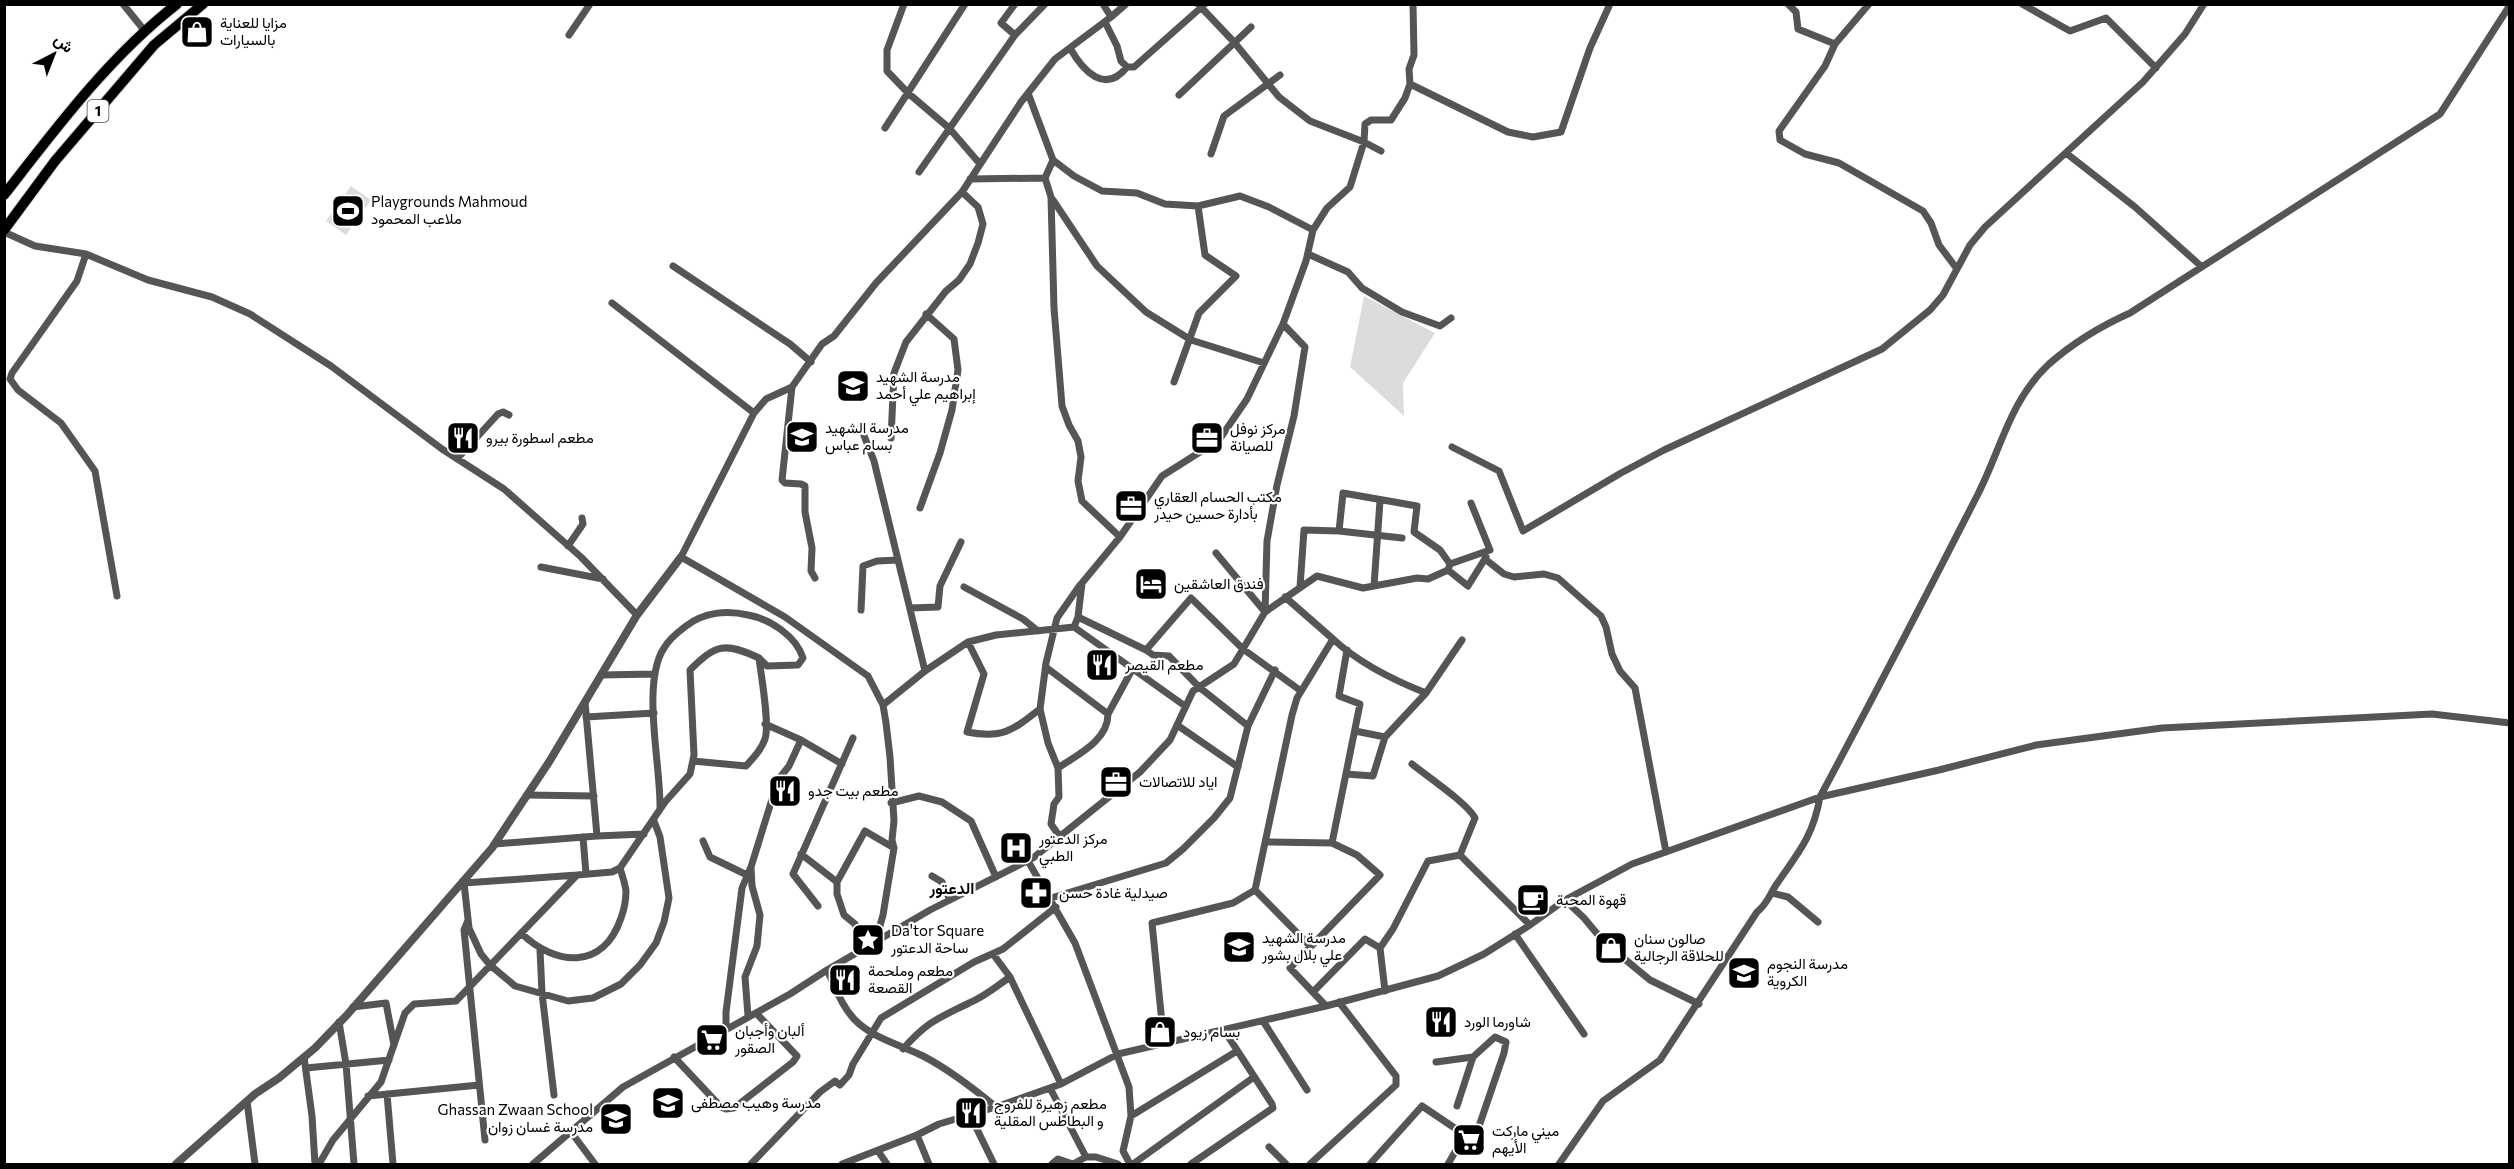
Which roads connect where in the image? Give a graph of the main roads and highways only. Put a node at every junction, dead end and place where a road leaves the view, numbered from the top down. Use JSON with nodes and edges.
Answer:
{"nodes":[{"id":1,"x":177,"y":4,"type":"edge"},
{"id":2,"x":203,"y":4,"type":"edge"},
{"id":3,"x":40,"y":148,"type":"junction"},
{"id":4,"x":55,"y":161,"type":"junction"},
{"id":5,"x":4,"y":195,"type":"edge"},
{"id":6,"x":4,"y":231,"type":"edge"}],
"edges":[{"from":1,"to":3,"type":"main road","number":"1"},
{"from":2,"to":4,"type":"main road","number":"1"},
{"from":3,"to":4,"type":"main road"},
{"from":3,"to":5,"type":"main road","number":"1"},
{"from":4,"to":6,"type":"main road","number":"1"}]}
